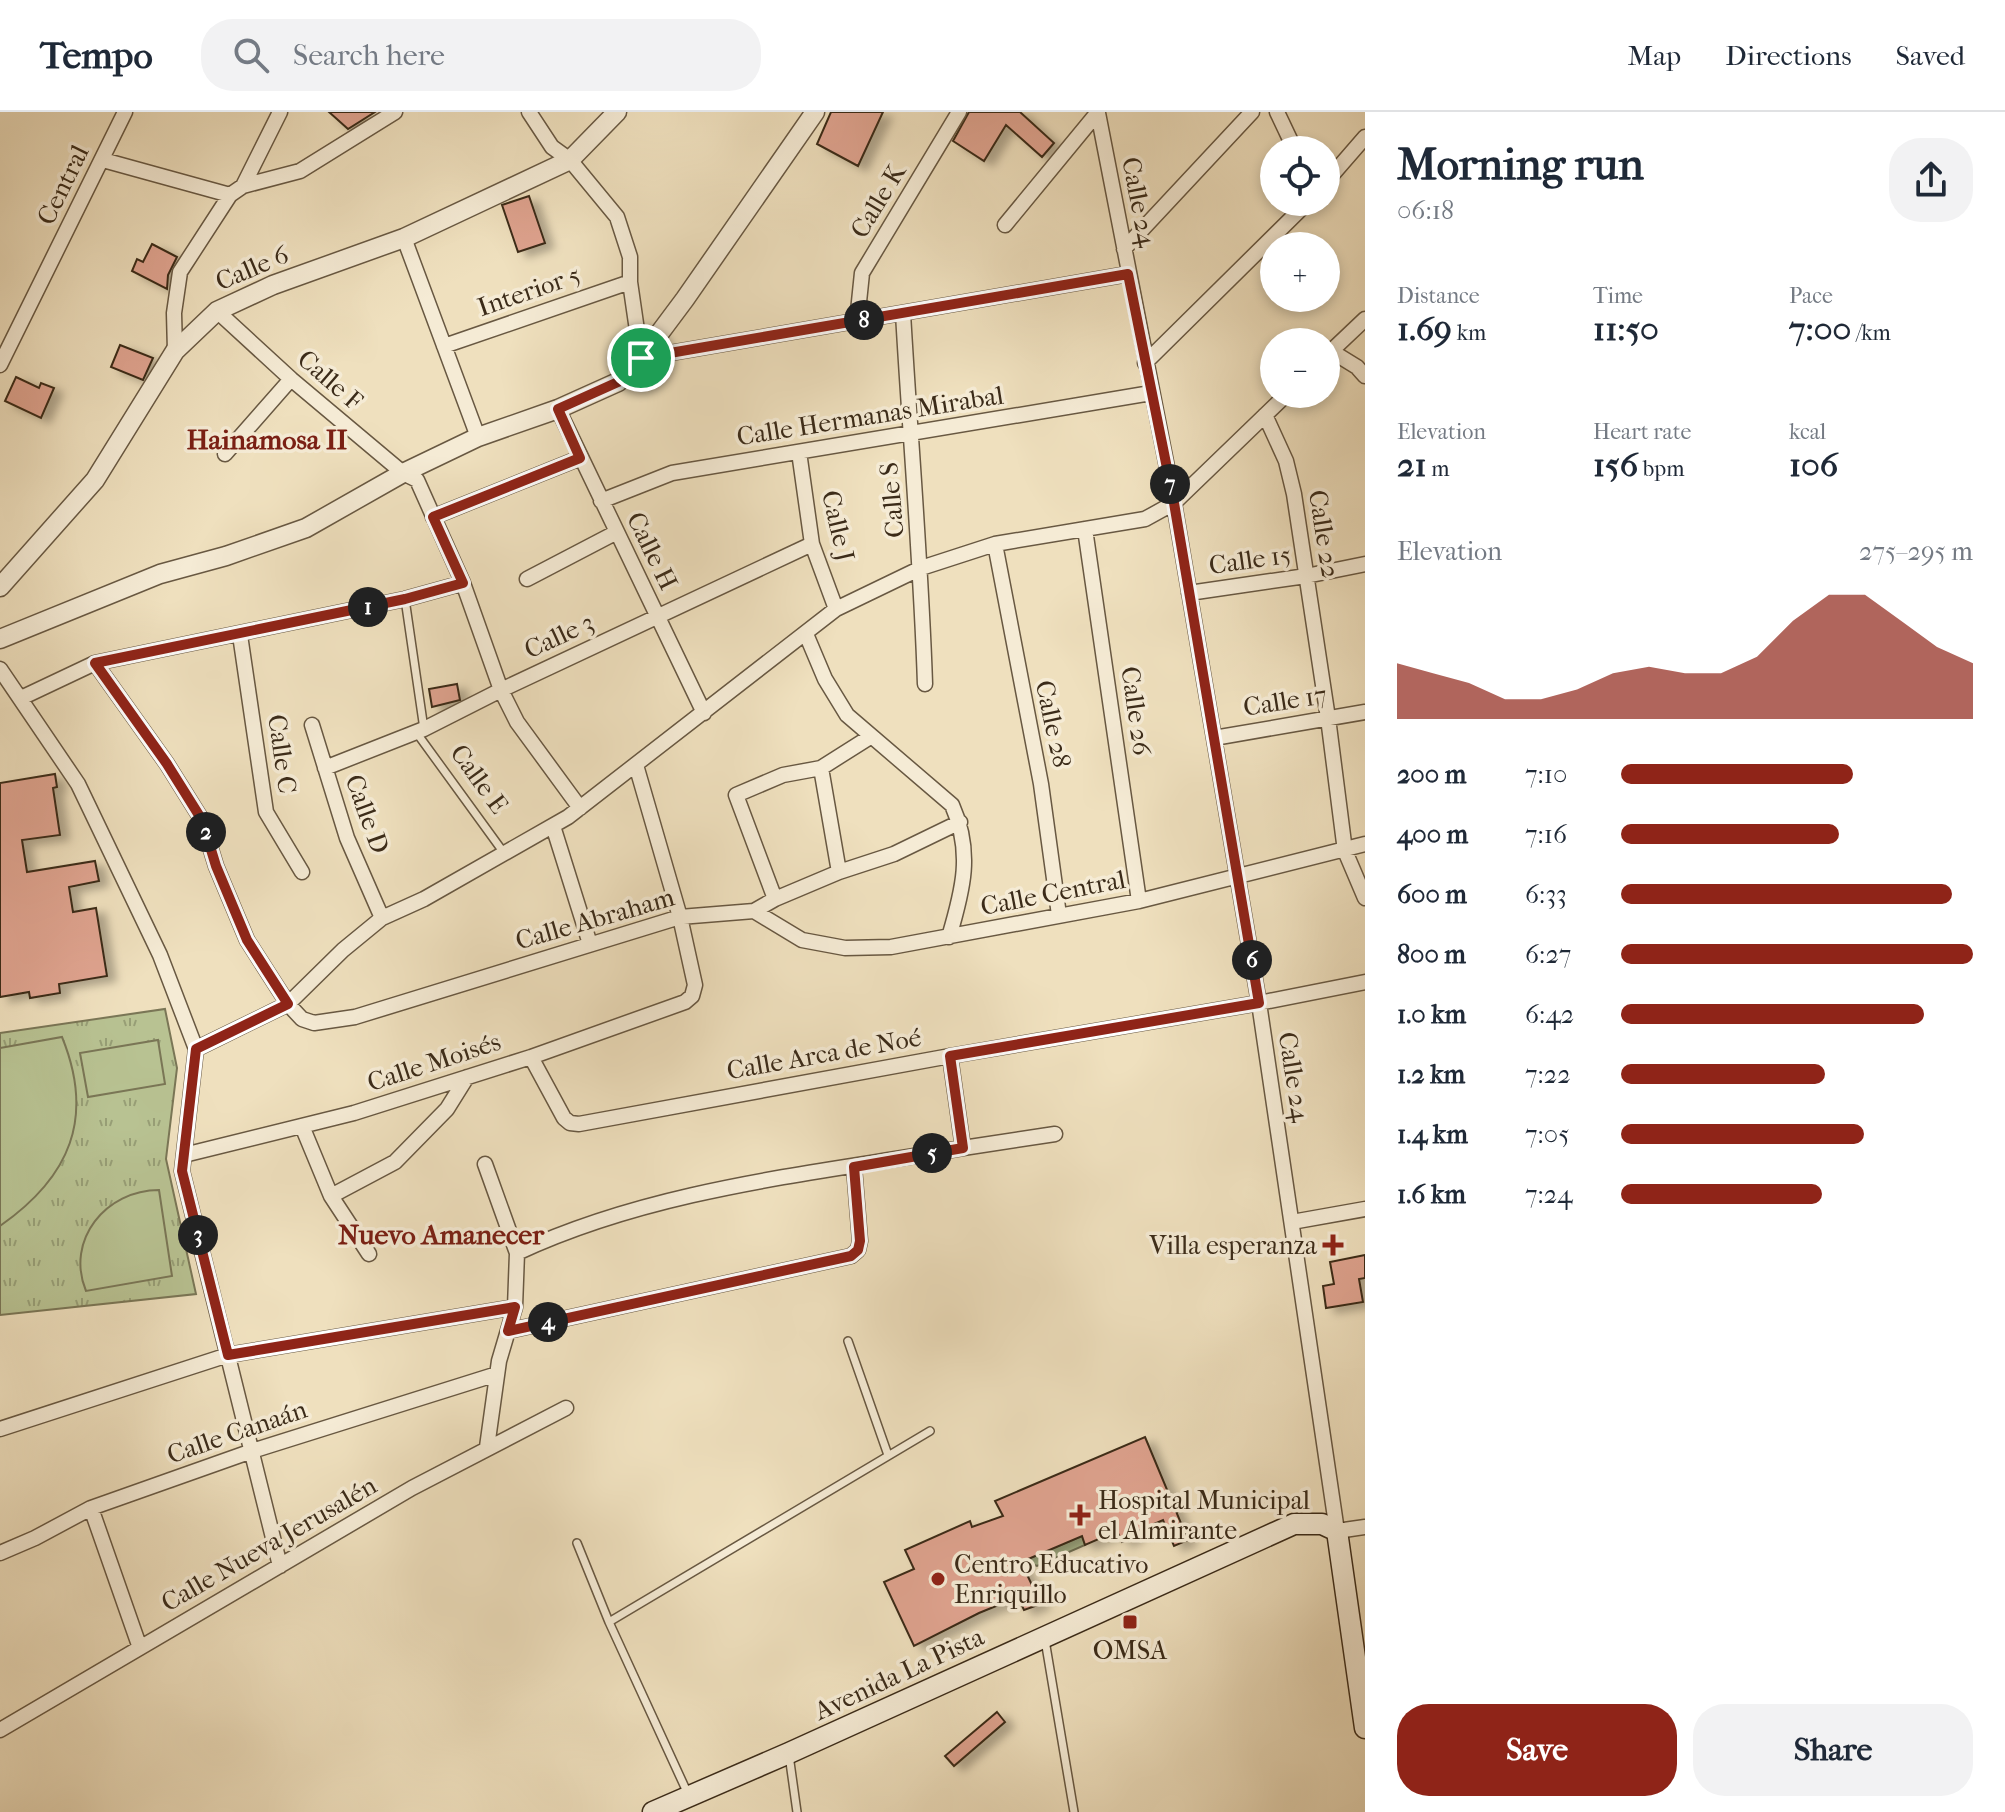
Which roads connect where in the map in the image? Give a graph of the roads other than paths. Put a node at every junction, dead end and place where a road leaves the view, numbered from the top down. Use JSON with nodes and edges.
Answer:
{"nodes":[{"id":1,"x":280,"y":112,"type":"edge"},
{"id":2,"x":395,"y":112,"type":"edge"},
{"id":3,"x":529,"y":112,"type":"edge"},
{"id":4,"x":617,"y":112,"type":"edge"},
{"id":5,"x":815,"y":112,"type":"edge"},
{"id":6,"x":959,"y":112,"type":"edge"},
{"id":7,"x":1098,"y":112,"type":"edge"},
{"id":8,"x":1252,"y":112,"type":"edge"},
{"id":9,"x":1277,"y":112,"type":"edge"},
{"id":10,"x":121,"y":114,"type":"edge"},
{"id":11,"x":1288,"y":136,"type":"edge"},
{"id":12,"x":1365,"y":137,"type":"edge"},
{"id":13,"x":103,"y":160,"type":"junction"},
{"id":14,"x":570,"y":160,"type":"junction"},
{"id":15,"x":1340,"y":166,"type":"edge"},
{"id":16,"x":243,"y":186,"type":"junction"},
{"id":17,"x":230,"y":195,"type":"junction"},
{"id":18,"x":1294,"y":216,"type":"edge"},
{"id":19,"x":1005,"y":225,"type":"dead end"},
{"id":20,"x":404,"y":238,"type":"junction"},
{"id":21,"x":1124,"y":249,"type":"junction"},
{"id":22,"x":1128,"y":274,"type":"junction"},
{"id":23,"x":630,"y":282,"type":"junction"},
{"id":24,"x":217,"y":311,"type":"junction"},
{"id":25,"x":903,"y":313,"type":"junction"},
{"id":26,"x":1365,"y":319,"type":"edge"},
{"id":27,"x":857,"y":321,"type":"junction"},
{"id":28,"x":1340,"y":343,"type":"edge"},
{"id":29,"x":444,"y":346,"type":"junction"},
{"id":30,"x":175,"y":351,"type":"junction"},
{"id":31,"x":641,"y":358,"type":"junction"},
{"id":32,"x":1340,"y":359,"type":"edge"},
{"id":33,"x":1145,"y":363,"type":"junction"},
{"id":34,"x":0,"y":365,"type":"edge"},
{"id":35,"x":1365,"y":376,"type":"edge"},
{"id":36,"x":291,"y":379,"type":"junction"},
{"id":37,"x":1151,"y":393,"type":"junction"},
{"id":38,"x":1272,"y":408,"type":"edge"},
{"id":39,"x":558,"y":409,"type":"junction"},
{"id":40,"x":1265,"y":415,"type":"junction"},
{"id":41,"x":910,"y":433,"type":"junction"},
{"id":42,"x":478,"y":437,"type":"junction"},
{"id":43,"x":799,"y":452,"type":"junction"},
{"id":44,"x":225,"y":454,"type":"dead end"},
{"id":45,"x":580,"y":458,"type":"junction"},
{"id":46,"x":410,"y":477,"type":"junction"},
{"id":47,"x":601,"y":501,"type":"junction"},
{"id":48,"x":1174,"y":503,"type":"junction"},
{"id":49,"x":433,"y":517,"type":"junction"},
{"id":50,"x":1085,"y":529,"type":"junction"},
{"id":51,"x":617,"y":532,"type":"junction"},
{"id":52,"x":812,"y":544,"type":"junction"},
{"id":53,"x":995,"y":544,"type":"junction"},
{"id":54,"x":1365,"y":564,"type":"edge"},
{"id":55,"x":921,"y":568,"type":"junction"},
{"id":56,"x":1306,"y":576,"type":"junction"},
{"id":57,"x":527,"y":579,"type":"dead end"},
{"id":58,"x":463,"y":583,"type":"junction"},
{"id":59,"x":0,"y":587,"type":"edge"},
{"id":60,"x":1189,"y":593,"type":"junction"},
{"id":61,"x":405,"y":599,"type":"junction"},
{"id":62,"x":836,"y":609,"type":"junction"},
{"id":63,"x":657,"y":616,"type":"junction"},
{"id":64,"x":806,"y":634,"type":"junction"},
{"id":65,"x":240,"y":635,"type":"junction"},
{"id":66,"x":0,"y":639,"type":"edge"},
{"id":67,"x":95,"y":663,"type":"junction"},
{"id":68,"x":0,"y":669,"type":"edge"},
{"id":69,"x":925,"y":684,"type":"dead end"},
{"id":70,"x":501,"y":690,"type":"junction"},
{"id":71,"x":21,"y":698,"type":"junction"},
{"id":72,"x":1365,"y":712,"type":"edge"},
{"id":73,"x":704,"y":713,"type":"junction"},
{"id":74,"x":1328,"y":718,"type":"junction"},
{"id":75,"x":312,"y":725,"type":"dead end"},
{"id":76,"x":420,"y":730,"type":"junction"},
{"id":77,"x":870,"y":737,"type":"junction"},
{"id":78,"x":1214,"y":738,"type":"junction"},
{"id":79,"x":636,"y":765,"type":"junction"},
{"id":80,"x":325,"y":768,"type":"junction"},
{"id":81,"x":821,"y":768,"type":"junction"},
{"id":82,"x":580,"y":808,"type":"junction"},
{"id":83,"x":960,"y":822,"type":"junction"},
{"id":84,"x":553,"y":826,"type":"junction"},
{"id":85,"x":1365,"y":844,"type":"edge"},
{"id":86,"x":1345,"y":851,"type":"junction"},
{"id":87,"x":504,"y":853,"type":"junction"},
{"id":88,"x":302,"y":872,"type":"dead end"},
{"id":89,"x":839,"y":872,"type":"junction"},
{"id":90,"x":1238,"y":878,"type":"junction"},
{"id":91,"x":1365,"y":898,"type":"edge"},
{"id":92,"x":775,"y":899,"type":"junction"},
{"id":93,"x":1139,"y":901,"type":"junction"},
{"id":94,"x":754,"y":911,"type":"junction"},
{"id":95,"x":1059,"y":915,"type":"junction"},
{"id":96,"x":680,"y":917,"type":"junction"},
{"id":97,"x":382,"y":918,"type":"junction"},
{"id":98,"x":949,"y":937,"type":"junction"},
{"id":99,"x":590,"y":944,"type":"junction"},
{"id":100,"x":1365,"y":982,"type":"edge"},
{"id":101,"x":1259,"y":1003,"type":"junction"},
{"id":102,"x":288,"y":1004,"type":"junction"},
{"id":103,"x":196,"y":1049,"type":"junction"},
{"id":104,"x":950,"y":1056,"type":"junction"},
{"id":105,"x":531,"y":1057,"type":"junction"},
{"id":106,"x":467,"y":1077,"type":"junction"},
{"id":107,"x":302,"y":1126,"type":"junction"},
{"id":108,"x":1055,"y":1134,"type":"dead end"},
{"id":109,"x":963,"y":1148,"type":"junction"},
{"id":110,"x":184,"y":1155,"type":"junction"},
{"id":111,"x":485,"y":1164,"type":"dead end"},
{"id":112,"x":854,"y":1167,"type":"junction"},
{"id":113,"x":331,"y":1196,"type":"junction"},
{"id":114,"x":1365,"y":1209,"type":"edge"},
{"id":115,"x":1292,"y":1222,"type":"junction"},
{"id":116,"x":517,"y":1253,"type":"junction"},
{"id":117,"x":369,"y":1254,"type":"dead end"},
{"id":118,"x":515,"y":1307,"type":"junction"},
{"id":119,"x":508,"y":1331,"type":"junction"},
{"id":120,"x":848,"y":1341,"type":"dead end"},
{"id":121,"x":228,"y":1355,"type":"junction"},
{"id":122,"x":497,"y":1374,"type":"junction"},
{"id":123,"x":566,"y":1408,"type":"dead end"},
{"id":124,"x":0,"y":1429,"type":"edge"},
{"id":125,"x":930,"y":1431,"type":"dead end"},
{"id":126,"x":487,"y":1447,"type":"junction"},
{"id":127,"x":252,"y":1451,"type":"junction"},
{"id":128,"x":888,"y":1455,"type":"junction"},
{"id":129,"x":91,"y":1508,"type":"junction"},
{"id":130,"x":1365,"y":1527,"type":"edge"},
{"id":131,"x":1337,"y":1531,"type":"junction"},
{"id":132,"x":577,"y":1543,"type":"dead end"},
{"id":133,"x":0,"y":1553,"type":"edge"},
{"id":134,"x":280,"y":1566,"type":"junction"},
{"id":135,"x":609,"y":1622,"type":"junction"},
{"id":136,"x":1045,"y":1635,"type":"junction"},
{"id":137,"x":140,"y":1648,"type":"junction"},
{"id":138,"x":1365,"y":1728,"type":"edge"},
{"id":139,"x":0,"y":1730,"type":"edge"},
{"id":140,"x":789,"y":1753,"type":"junction"},
{"id":141,"x":688,"y":1796,"type":"junction"},
{"id":142,"x":653,"y":1812,"type":"edge"},
{"id":143,"x":797,"y":1812,"type":"edge"},
{"id":144,"x":1074,"y":1812,"type":"edge"}],
"edges":[{"from":1,"to":16,"type":"street"},
{"from":2,"to":16,"type":"street"},
{"from":3,"to":14,"type":"street"},
{"from":4,"to":14,"type":"street","name":"Calle 6"},
{"from":5,"to":31,"type":"street"},
{"from":6,"to":27,"type":"street","name":"Calle K"},
{"from":7,"to":19,"type":"street"},
{"from":7,"to":21,"type":"street","name":"Calle 24"},
{"from":8,"to":21,"type":"street"},
{"from":9,"to":11,"type":"street"},
{"from":10,"to":13,"type":"street","name":"Central"},
{"from":12,"to":15,"type":"street"},
{"from":13,"to":17,"type":"street"},
{"from":13,"to":34,"type":"street","name":"Central"},
{"from":14,"to":20,"type":"street","name":"Calle 6"},
{"from":14,"to":23,"type":"street"},
{"from":16,"to":17,"type":"street"},
{"from":17,"to":30,"type":"street"},
{"from":18,"to":33,"type":"street"},
{"from":20,"to":24,"type":"street","name":"Calle 6"},
{"from":20,"to":29,"type":"street"},
{"from":21,"to":22,"type":"street","name":"Calle 24"},
{"from":22,"to":25,"type":"street"},
{"from":22,"to":33,"type":"street","name":"Calle 24"},
{"from":23,"to":29,"type":"street","name":"Interior 5"},
{"from":23,"to":31,"type":"street"},
{"from":24,"to":30,"type":"street","name":"Calle 6"},
{"from":24,"to":36,"type":"street","name":"Calle F"},
{"from":25,"to":27,"type":"street"},
{"from":25,"to":41,"type":"street","name":"Calle S"},
{"from":26,"to":28,"type":"street"},
{"from":27,"to":31,"type":"street"},
{"from":29,"to":42,"type":"street"},
{"from":30,"to":59,"type":"street","name":"Calle 6"},
{"from":31,"to":39,"type":"street"},
{"from":32,"to":35,"type":"street"},
{"from":33,"to":37,"type":"street","name":"Calle 24"},
{"from":36,"to":44,"type":"street"},
{"from":36,"to":46,"type":"street","name":"Calle F"},
{"from":37,"to":41,"type":"street","name":"Calle Hermanas Mirabal"},
{"from":37,"to":48,"type":"street","name":"Calle 24"},
{"from":38,"to":40,"type":"street"},
{"from":39,"to":42,"type":"street"},
{"from":39,"to":45,"type":"street","name":"Calle H"},
{"from":40,"to":48,"type":"street"},
{"from":40,"to":56,"type":"street","name":"Calle 22"},
{"from":41,"to":43,"type":"street","name":"Calle Hermanas Mirabal"},
{"from":41,"to":55,"type":"street","name":"Calle S"},
{"from":42,"to":46,"type":"street"},
{"from":43,"to":47,"type":"street","name":"Calle Hermanas Mirabal"},
{"from":43,"to":52,"type":"street","name":"Calle J"},
{"from":45,"to":47,"type":"street","name":"Calle H"},
{"from":45,"to":49,"type":"street"},
{"from":46,"to":49,"type":"street"},
{"from":46,"to":66,"type":"street"},
{"from":47,"to":51,"type":"street","name":"Calle H"},
{"from":48,"to":50,"type":"street"},
{"from":48,"to":60,"type":"street","name":"Calle 24"},
{"from":49,"to":58,"type":"street"},
{"from":50,"to":53,"type":"street"},
{"from":50,"to":93,"type":"street","name":"Calle 26"},
{"from":51,"to":57,"type":"street"},
{"from":51,"to":63,"type":"street","name":"Calle H"},
{"from":52,"to":62,"type":"street","name":"Calle J"},
{"from":52,"to":63,"type":"street","name":"Calle 3"},
{"from":53,"to":55,"type":"street"},
{"from":53,"to":95,"type":"street","name":"Calle 28"},
{"from":54,"to":56,"type":"street","name":"Calle 15"},
{"from":55,"to":62,"type":"street"},
{"from":55,"to":69,"type":"street","name":"Calle S"},
{"from":56,"to":60,"type":"street","name":"Calle 15"},
{"from":56,"to":74,"type":"street","name":"Calle 22"},
{"from":58,"to":61,"type":"street"},
{"from":58,"to":70,"type":"street"},
{"from":60,"to":78,"type":"street","name":"Calle 24"},
{"from":61,"to":65,"type":"street"},
{"from":61,"to":76,"type":"lane","name":"Calle E"},
{"from":62,"to":64,"type":"street"},
{"from":63,"to":70,"type":"street","name":"Calle 3"},
{"from":63,"to":73,"type":"street","name":"Calle H"},
{"from":64,"to":73,"type":"street"},
{"from":64,"to":77,"type":"street"},
{"from":65,"to":67,"type":"street"},
{"from":65,"to":88,"type":"street","name":"Calle C"},
{"from":67,"to":71,"type":"street"},
{"from":67,"to":102,"type":"street"},
{"from":68,"to":71,"type":"street"},
{"from":70,"to":76,"type":"street","name":"Calle 3"},
{"from":70,"to":82,"type":"street"},
{"from":71,"to":103,"type":"street"},
{"from":72,"to":74,"type":"street","name":"Calle 17"},
{"from":73,"to":79,"type":"street"},
{"from":74,"to":78,"type":"street","name":"Calle 17"},
{"from":74,"to":86,"type":"street","name":"Calle 22"},
{"from":75,"to":80,"type":"street","name":"Calle D"},
{"from":76,"to":80,"type":"street","name":"Calle 3"},
{"from":76,"to":87,"type":"lane","name":"Calle E"},
{"from":77,"to":81,"type":"street"},
{"from":77,"to":83,"type":"street"},
{"from":78,"to":90,"type":"street","name":"Calle 24"},
{"from":79,"to":82,"type":"street"},
{"from":79,"to":96,"type":"street"},
{"from":80,"to":97,"type":"street","name":"Calle D"},
{"from":81,"to":89,"type":"street"},
{"from":81,"to":92,"type":"street"},
{"from":82,"to":84,"type":"street"},
{"from":83,"to":89,"type":"street","name":"Calle Abraham"},
{"from":83,"to":98,"type":"street"},
{"from":84,"to":87,"type":"street"},
{"from":84,"to":99,"type":"street"},
{"from":85,"to":86,"type":"street","name":"Calle Central"},
{"from":86,"to":90,"type":"street","name":"Calle Central"},
{"from":86,"to":91,"type":"street","name":"Calle 22"},
{"from":87,"to":97,"type":"street"},
{"from":89,"to":92,"type":"street","name":"Calle Abraham"},
{"from":90,"to":93,"type":"street","name":"Calle Central"},
{"from":90,"to":101,"type":"street","name":"Calle 24"},
{"from":92,"to":94,"type":"street","name":"Calle Abraham"},
{"from":93,"to":95,"type":"street","name":"Calle Central"},
{"from":94,"to":96,"type":"street","name":"Calle Abraham"},
{"from":94,"to":98,"type":"street","name":"Calle Central"},
{"from":95,"to":98,"type":"street","name":"Calle Central"},
{"from":96,"to":99,"type":"street","name":"Calle Abraham"},
{"from":96,"to":105,"type":"street","name":"Calle Moisés"},
{"from":97,"to":102,"type":"street"},
{"from":99,"to":102,"type":"street","name":"Calle Abraham"},
{"from":100,"to":101,"type":"street","name":"Calle Arca de Noé"},
{"from":101,"to":104,"type":"street","name":"Calle Arca de Noé"},
{"from":101,"to":115,"type":"street","name":"Calle 24"},
{"from":102,"to":103,"type":"street"},
{"from":103,"to":110,"type":"street"},
{"from":104,"to":105,"type":"street","name":"Calle Arca de Noé"},
{"from":104,"to":109,"type":"street"},
{"from":105,"to":106,"type":"street","name":"Calle Moisés"},
{"from":106,"to":107,"type":"street","name":"Calle Moisés"},
{"from":106,"to":113,"type":"street"},
{"from":107,"to":110,"type":"street","name":"Calle Moisés"},
{"from":107,"to":113,"type":"street"},
{"from":108,"to":109,"type":"street"},
{"from":109,"to":112,"type":"street"},
{"from":110,"to":121,"type":"street"},
{"from":111,"to":116,"type":"street"},
{"from":112,"to":116,"type":"street"},
{"from":112,"to":119,"type":"street"},
{"from":113,"to":117,"type":"street"},
{"from":114,"to":115,"type":"street"},
{"from":115,"to":131,"type":"street","name":"Calle 24"},
{"from":116,"to":118,"type":"street"},
{"from":118,"to":119,"type":"street"},
{"from":118,"to":121,"type":"street"},
{"from":119,"to":122,"type":"street"},
{"from":120,"to":128,"type":"lane"},
{"from":121,"to":124,"type":"street"},
{"from":121,"to":127,"type":"street"},
{"from":122,"to":126,"type":"street"},
{"from":122,"to":127,"type":"street","name":"Calle Canaán"},
{"from":123,"to":126,"type":"street","name":"Calle Nueva Jerusalén"},
{"from":125,"to":128,"type":"lane"},
{"from":126,"to":134,"type":"street","name":"Calle Nueva Jerusalén"},
{"from":127,"to":129,"type":"street","name":"Calle Canaán"},
{"from":127,"to":134,"type":"street"},
{"from":128,"to":135,"type":"lane"},
{"from":129,"to":133,"type":"street","name":"Calle Canaán"},
{"from":129,"to":137,"type":"street"},
{"from":130,"to":131,"type":"street"},
{"from":131,"to":136,"type":"main road","name":"Avenida La Pista"},
{"from":131,"to":138,"type":"main road"},
{"from":132,"to":135,"type":"lane"},
{"from":134,"to":137,"type":"street","name":"Calle Nueva Jerusalén"},
{"from":135,"to":141,"type":"lane"},
{"from":136,"to":140,"type":"main road","name":"Avenida La Pista"},
{"from":136,"to":144,"type":"lane"},
{"from":137,"to":139,"type":"street","name":"Calle Nueva Jerusalén"},
{"from":140,"to":141,"type":"main road","name":"Avenida La Pista"},
{"from":140,"to":143,"type":"lane"},
{"from":141,"to":142,"type":"main road","name":"Avenida La Pista"}]}
